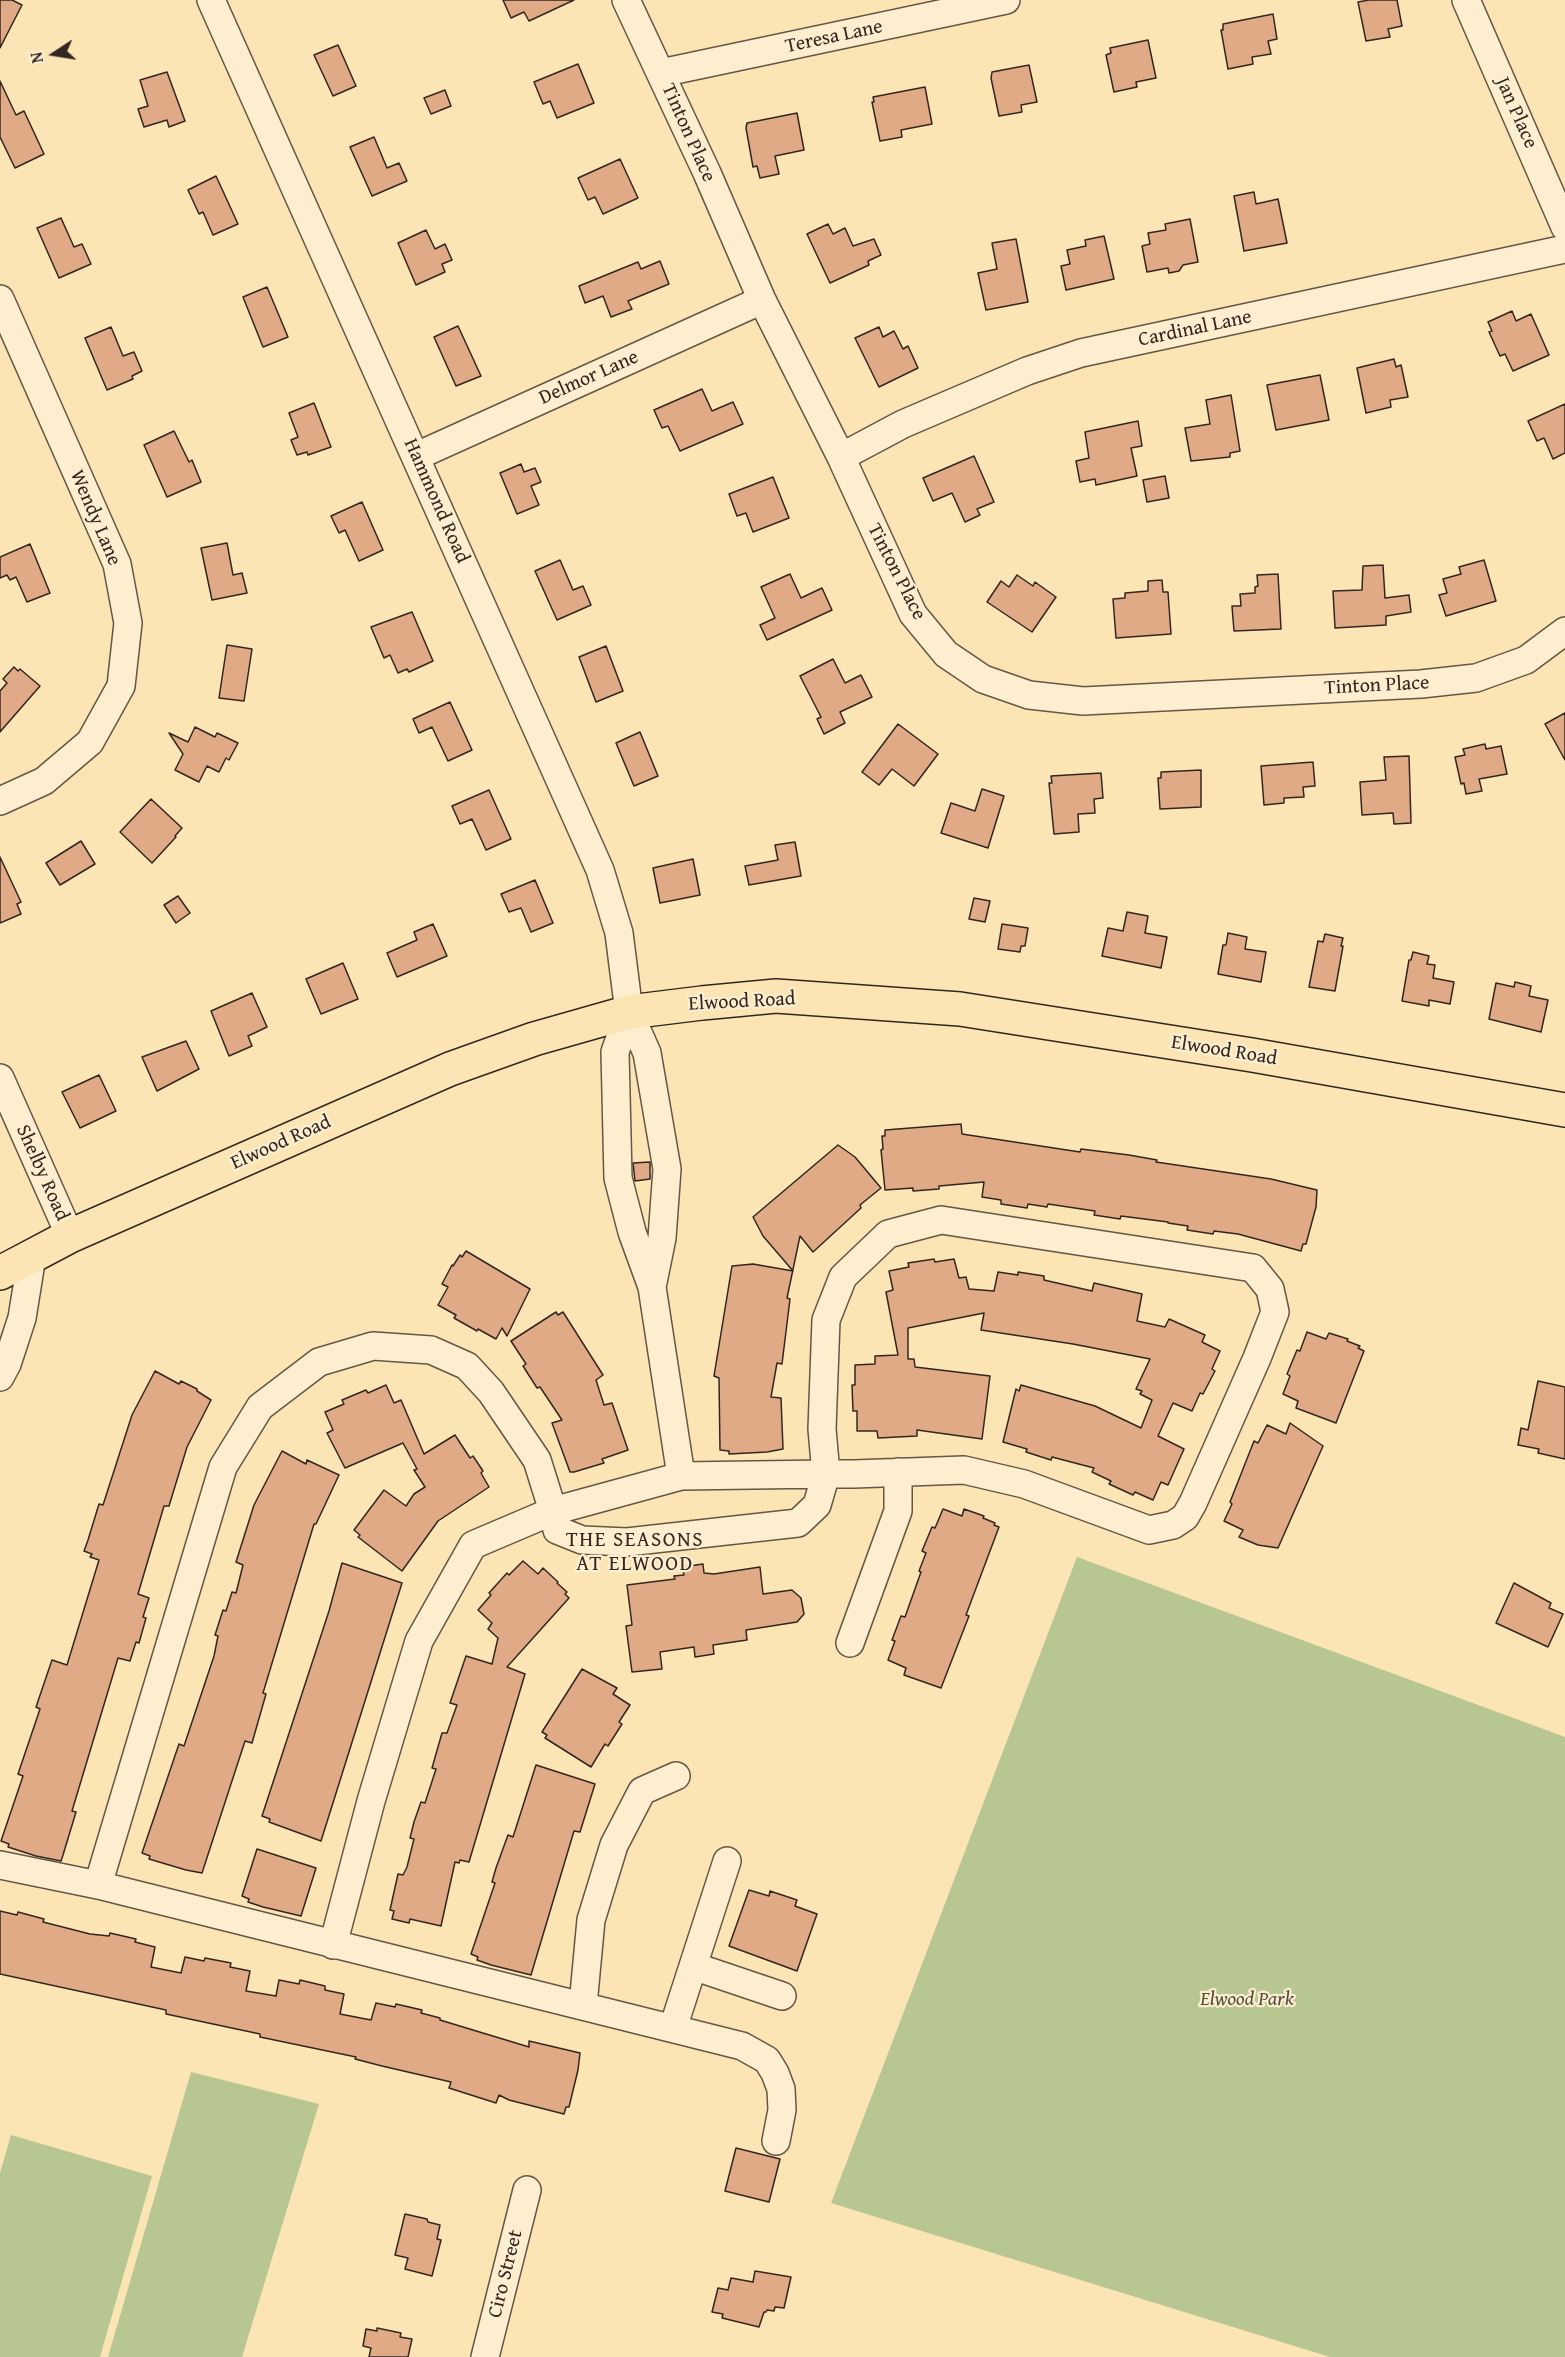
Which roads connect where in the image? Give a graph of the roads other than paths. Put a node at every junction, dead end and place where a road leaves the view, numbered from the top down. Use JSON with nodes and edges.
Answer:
{"nodes":[{"id":1,"x":211,"y":0,"type":"edge"},
{"id":2,"x":626,"y":0,"type":"edge"},
{"id":3,"x":1006,"y":0,"type":"edge"},
{"id":4,"x":1466,"y":0,"type":"edge"},
{"id":5,"x":661,"y":74,"type":"junction"},
{"id":6,"x":1565,"y":227,"type":"edge"},
{"id":7,"x":1565,"y":249,"type":"edge"},
{"id":8,"x":0,"y":299,"type":"edge"},
{"id":9,"x":762,"y":300,"type":"junction"},
{"id":10,"x":417,"y":456,"type":"junction"},
{"id":11,"x":841,"y":457,"type":"junction"},
{"id":12,"x":1565,"y":631,"type":"edge"},
{"id":13,"x":0,"y":801,"type":"edge"},
{"id":14,"x":629,"y":1012,"type":"junction"},
{"id":15,"x":0,"y":1078,"type":"edge"},
{"id":16,"x":1565,"y":1110,"type":"edge"},
{"id":17,"x":70,"y":1236,"type":"junction"},
{"id":18,"x":32,"y":1256,"type":"junction"},
{"id":19,"x":0,"y":1273,"type":"edge"},
{"id":20,"x":652,"y":1287,"type":"junction"},
{"id":21,"x":0,"y":1377,"type":"edge"},
{"id":22,"x":898,"y":1472,"type":"junction"},
{"id":23,"x":826,"y":1474,"type":"junction"},
{"id":24,"x":681,"y":1476,"type":"junction"},
{"id":25,"x":553,"y":1511,"type":"junction"},
{"id":26,"x":850,"y":1643,"type":"dead end"},
{"id":27,"x":676,"y":1776,"type":"dead end"},
{"id":28,"x":727,"y":1861,"type":"dead end"},
{"id":29,"x":4,"y":1866,"type":"edge"},
{"id":30,"x":98,"y":1885,"type":"junction"},
{"id":31,"x":333,"y":1945,"type":"junction"},
{"id":32,"x":693,"y":1966,"type":"junction"},
{"id":33,"x":782,"y":1996,"type":"dead end"},
{"id":34,"x":583,"y":2005,"type":"junction"},
{"id":35,"x":673,"y":2028,"type":"junction"},
{"id":36,"x":776,"y":2141,"type":"dead end"},
{"id":37,"x":527,"y":2190,"type":"dead end"},
{"id":38,"x":485,"y":2357,"type":"edge"}],
"edges":[{"from":1,"to":10,"type":"street","name":"Hammond Road"},
{"from":2,"to":5,"type":"street","name":"Tinton Place"},
{"from":3,"to":5,"type":"street","name":"Teresa Lane"},
{"from":4,"to":6,"type":"street","name":"Jan Place"},
{"from":5,"to":9,"type":"street","name":"Tinton Place"},
{"from":7,"to":11,"type":"street","name":"Cardinal Lane"},
{"from":8,"to":13,"type":"street","name":"Wendy Lane"},
{"from":9,"to":10,"type":"street","name":"Delmor Lane"},
{"from":9,"to":11,"type":"street","name":"Tinton Place"},
{"from":10,"to":14,"type":"street","name":"Hammond Road"},
{"from":11,"to":12,"type":"street","name":"Tinton Place"},
{"from":14,"to":16,"type":"main road","name":"Elwood Road"},
{"from":14,"to":17,"type":"main road","name":"Elwood Road"},
{"from":14,"to":20,"type":"street"},
{"from":14,"to":20,"type":"street"},
{"from":15,"to":17,"type":"street","name":"Shelby Road"},
{"from":17,"to":18,"type":"main road","name":"Elwood Road"},
{"from":18,"to":19,"type":"main road","name":"Elwood Road"},
{"from":18,"to":21,"type":"street"},
{"from":20,"to":24,"type":"street"},
{"from":22,"to":23,"type":"street"},
{"from":22,"to":23,"type":"street"},
{"from":22,"to":26,"type":"street"},
{"from":23,"to":24,"type":"street"},
{"from":23,"to":25,"type":"street"},
{"from":24,"to":25,"type":"street"},
{"from":25,"to":30,"type":"street"},
{"from":25,"to":31,"type":"street"},
{"from":27,"to":34,"type":"street"},
{"from":28,"to":32,"type":"street"},
{"from":29,"to":30,"type":"street"},
{"from":30,"to":31,"type":"street"},
{"from":31,"to":34,"type":"street"},
{"from":32,"to":33,"type":"street"},
{"from":32,"to":35,"type":"street"},
{"from":34,"to":35,"type":"street"},
{"from":35,"to":36,"type":"street"},
{"from":37,"to":38,"type":"street","name":"Ciro Street"}]}
